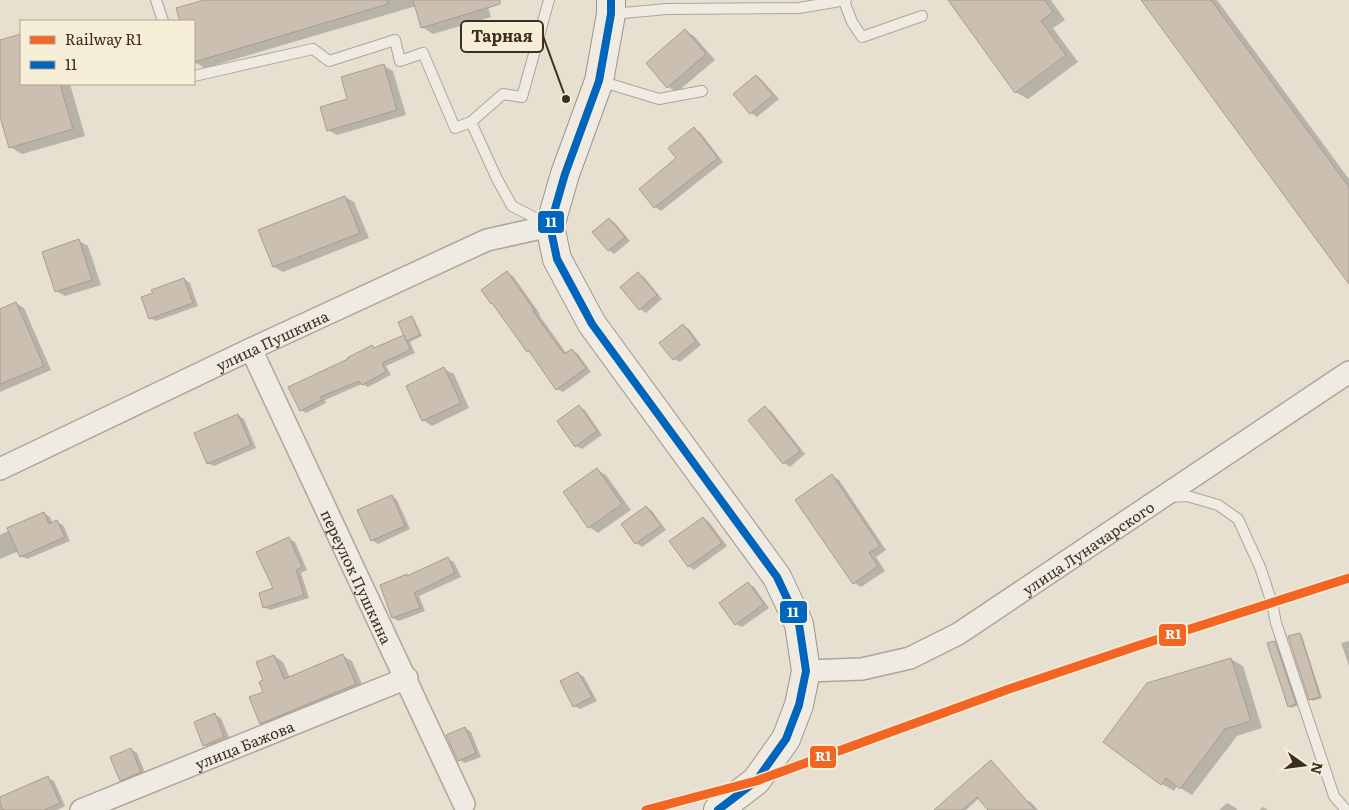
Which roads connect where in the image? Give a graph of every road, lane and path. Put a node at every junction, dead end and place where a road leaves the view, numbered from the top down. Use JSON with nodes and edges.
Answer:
{"nodes":[{"id":1,"x":156,"y":0,"type":"edge"},
{"id":2,"x":549,"y":0,"type":"edge"},
{"id":3,"x":845,"y":0,"type":"edge"},
{"id":4,"x":611,"y":7,"type":"edge"},
{"id":5,"x":922,"y":16,"type":"dead end"},
{"id":6,"x":163,"y":20,"type":"edge"},
{"id":7,"x":195,"y":76,"type":"edge"},
{"id":8,"x":599,"y":81,"type":"junction"},
{"id":9,"x":702,"y":91,"type":"dead end"},
{"id":10,"x":472,"y":122,"type":"junction"},
{"id":11,"x":550,"y":226,"type":"junction"},
{"id":12,"x":251,"y":349,"type":"junction"},
{"id":13,"x":1349,"y":372,"type":"edge"},
{"id":14,"x":0,"y":469,"type":"edge"},
{"id":15,"x":1160,"y":498,"type":"junction"},
{"id":16,"x":806,"y":672,"type":"junction"},
{"id":17,"x":407,"y":678,"type":"junction"},
{"id":18,"x":464,"y":804,"type":"dead end"},
{"id":19,"x":81,"y":810,"type":"edge"},
{"id":20,"x":718,"y":810,"type":"edge"},
{"id":21,"x":1346,"y":810,"type":"edge"}],
"edges":[{"from":1,"to":6,"type":"lane"},
{"from":2,"to":10,"type":"lane"},
{"from":3,"to":4,"type":"lane"},
{"from":3,"to":5,"type":"lane"},
{"from":4,"to":8,"type":"main road"},
{"from":7,"to":10,"type":"lane"},
{"from":8,"to":9,"type":"lane"},
{"from":8,"to":11,"type":"main road"},
{"from":10,"to":11,"type":"lane"},
{"from":11,"to":12,"type":"street","name":"улица Пушкина"},
{"from":11,"to":16,"type":"main road"},
{"from":12,"to":14,"type":"street","name":"улица Пушкина"},
{"from":12,"to":17,"type":"street","name":"переулок Пушкина"},
{"from":13,"to":15,"type":"street","name":"улица Луначарского"},
{"from":15,"to":16,"type":"street","name":"улица Луначарского"},
{"from":15,"to":21,"type":"lane"},
{"from":16,"to":20,"type":"main road"},
{"from":17,"to":18,"type":"street","name":"переулок Пушкина"},
{"from":17,"to":19,"type":"street","name":"улица Бажова"}]}
